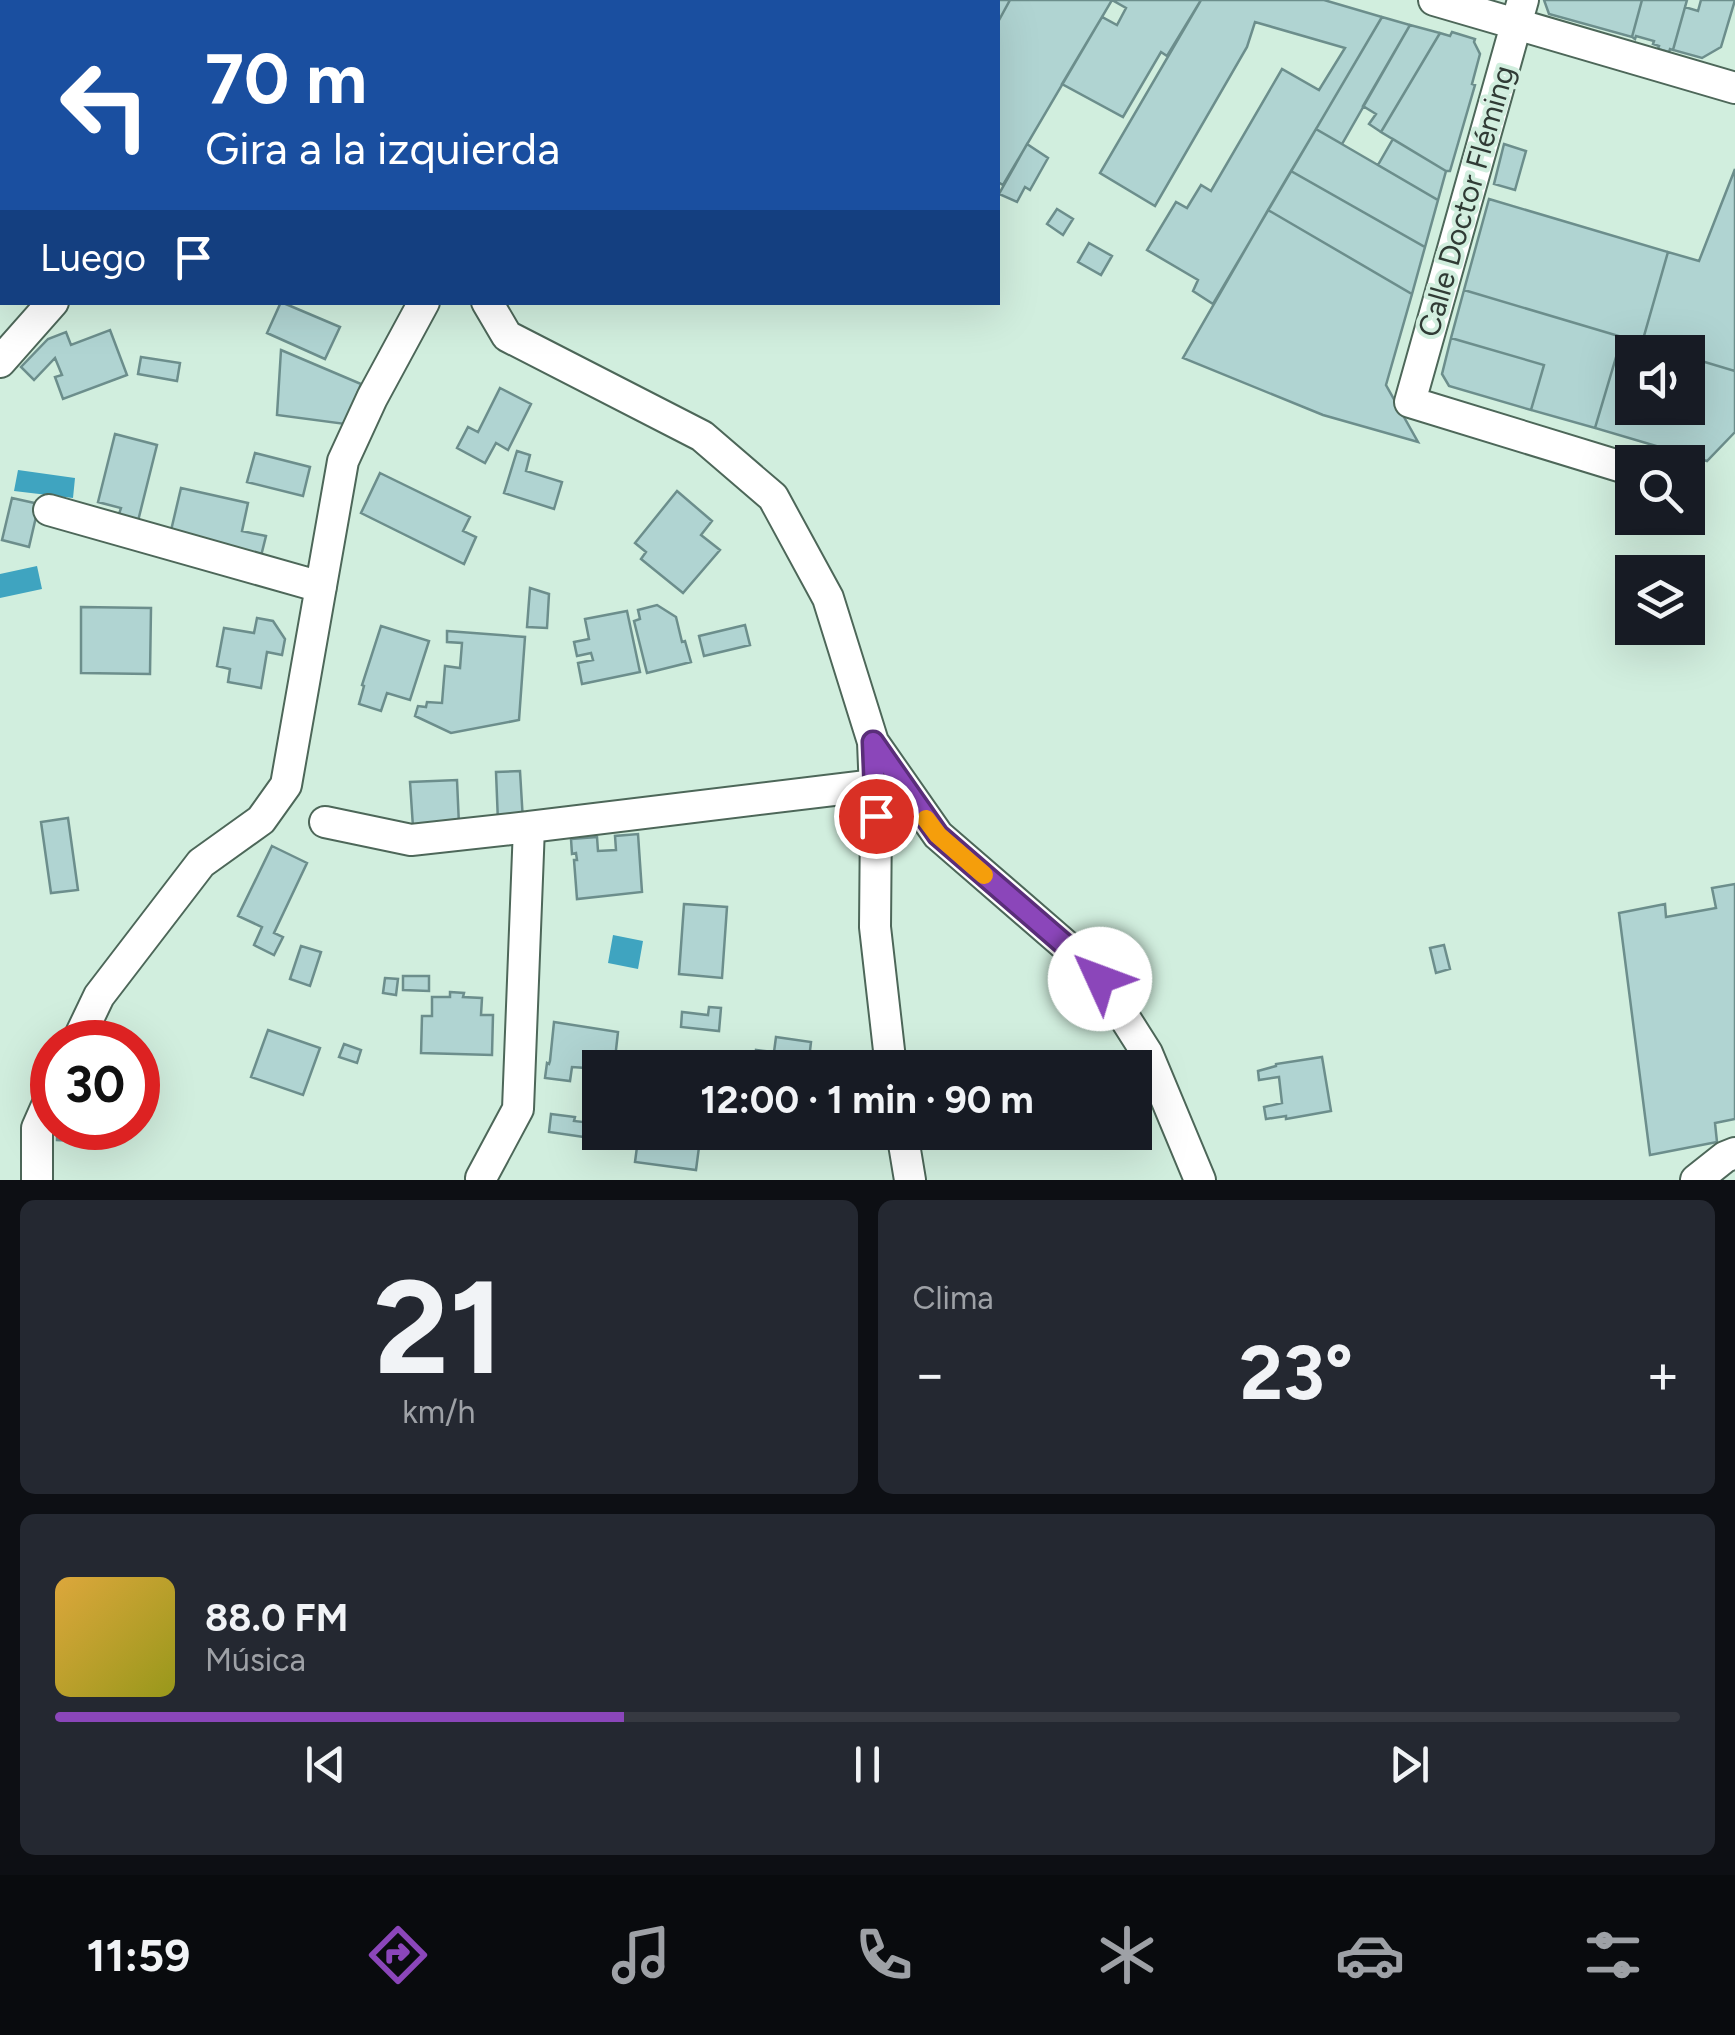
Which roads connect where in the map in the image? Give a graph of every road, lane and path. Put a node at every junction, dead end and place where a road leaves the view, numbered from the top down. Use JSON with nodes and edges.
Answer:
{"nodes":[{"id":1,"x":1434,"y":0,"type":"edge"},
{"id":2,"x":1520,"y":12,"type":"edge"},
{"id":3,"x":1733,"y":80,"type":"edge"},
{"id":4,"x":50,"y":305,"type":"edge"},
{"id":5,"x":422,"y":305,"type":"edge"},
{"id":6,"x":489,"y":305,"type":"edge"},
{"id":7,"x":0,"y":362,"type":"edge"},
{"id":8,"x":1615,"y":465,"type":"edge"},
{"id":9,"x":49,"y":510,"type":"dead end"},
{"id":10,"x":321,"y":587,"type":"junction"},
{"id":11,"x":873,"y":742,"type":"junction"},
{"id":12,"x":875,"y":785,"type":"junction"},
{"id":13,"x":325,"y":822,"type":"dead end"},
{"id":14,"x":529,"y":827,"type":"junction"},
{"id":15,"x":88,"y":1020,"type":"edge"},
{"id":16,"x":889,"y":1050,"type":"edge"},
{"id":17,"x":36,"y":1150,"type":"edge"},
{"id":18,"x":905,"y":1150,"type":"edge"},
{"id":19,"x":1735,"y":1153,"type":"edge"},
{"id":20,"x":481,"y":1178,"type":"edge"},
{"id":21,"x":37,"y":1180,"type":"edge"},
{"id":22,"x":910,"y":1180,"type":"edge"},
{"id":23,"x":1200,"y":1180,"type":"edge"},
{"id":24,"x":1696,"y":1180,"type":"edge"}],
"edges":[{"from":1,"to":2,"type":"street"},
{"from":2,"to":3,"type":"street"},
{"from":2,"to":8,"type":"street","name":"Calle Doctor Fléming"},
{"from":4,"to":7,"type":"street"},
{"from":5,"to":10,"type":"street"},
{"from":6,"to":11,"type":"street"},
{"from":9,"to":10,"type":"street"},
{"from":10,"to":15,"type":"street"},
{"from":11,"to":12,"type":"street"},
{"from":11,"to":23,"type":"street"},
{"from":12,"to":14,"type":"street"},
{"from":12,"to":16,"type":"street"},
{"from":13,"to":14,"type":"street"},
{"from":14,"to":20,"type":"street"},
{"from":17,"to":21,"type":"street"},
{"from":18,"to":22,"type":"street"},
{"from":19,"to":24,"type":"street"}]}
